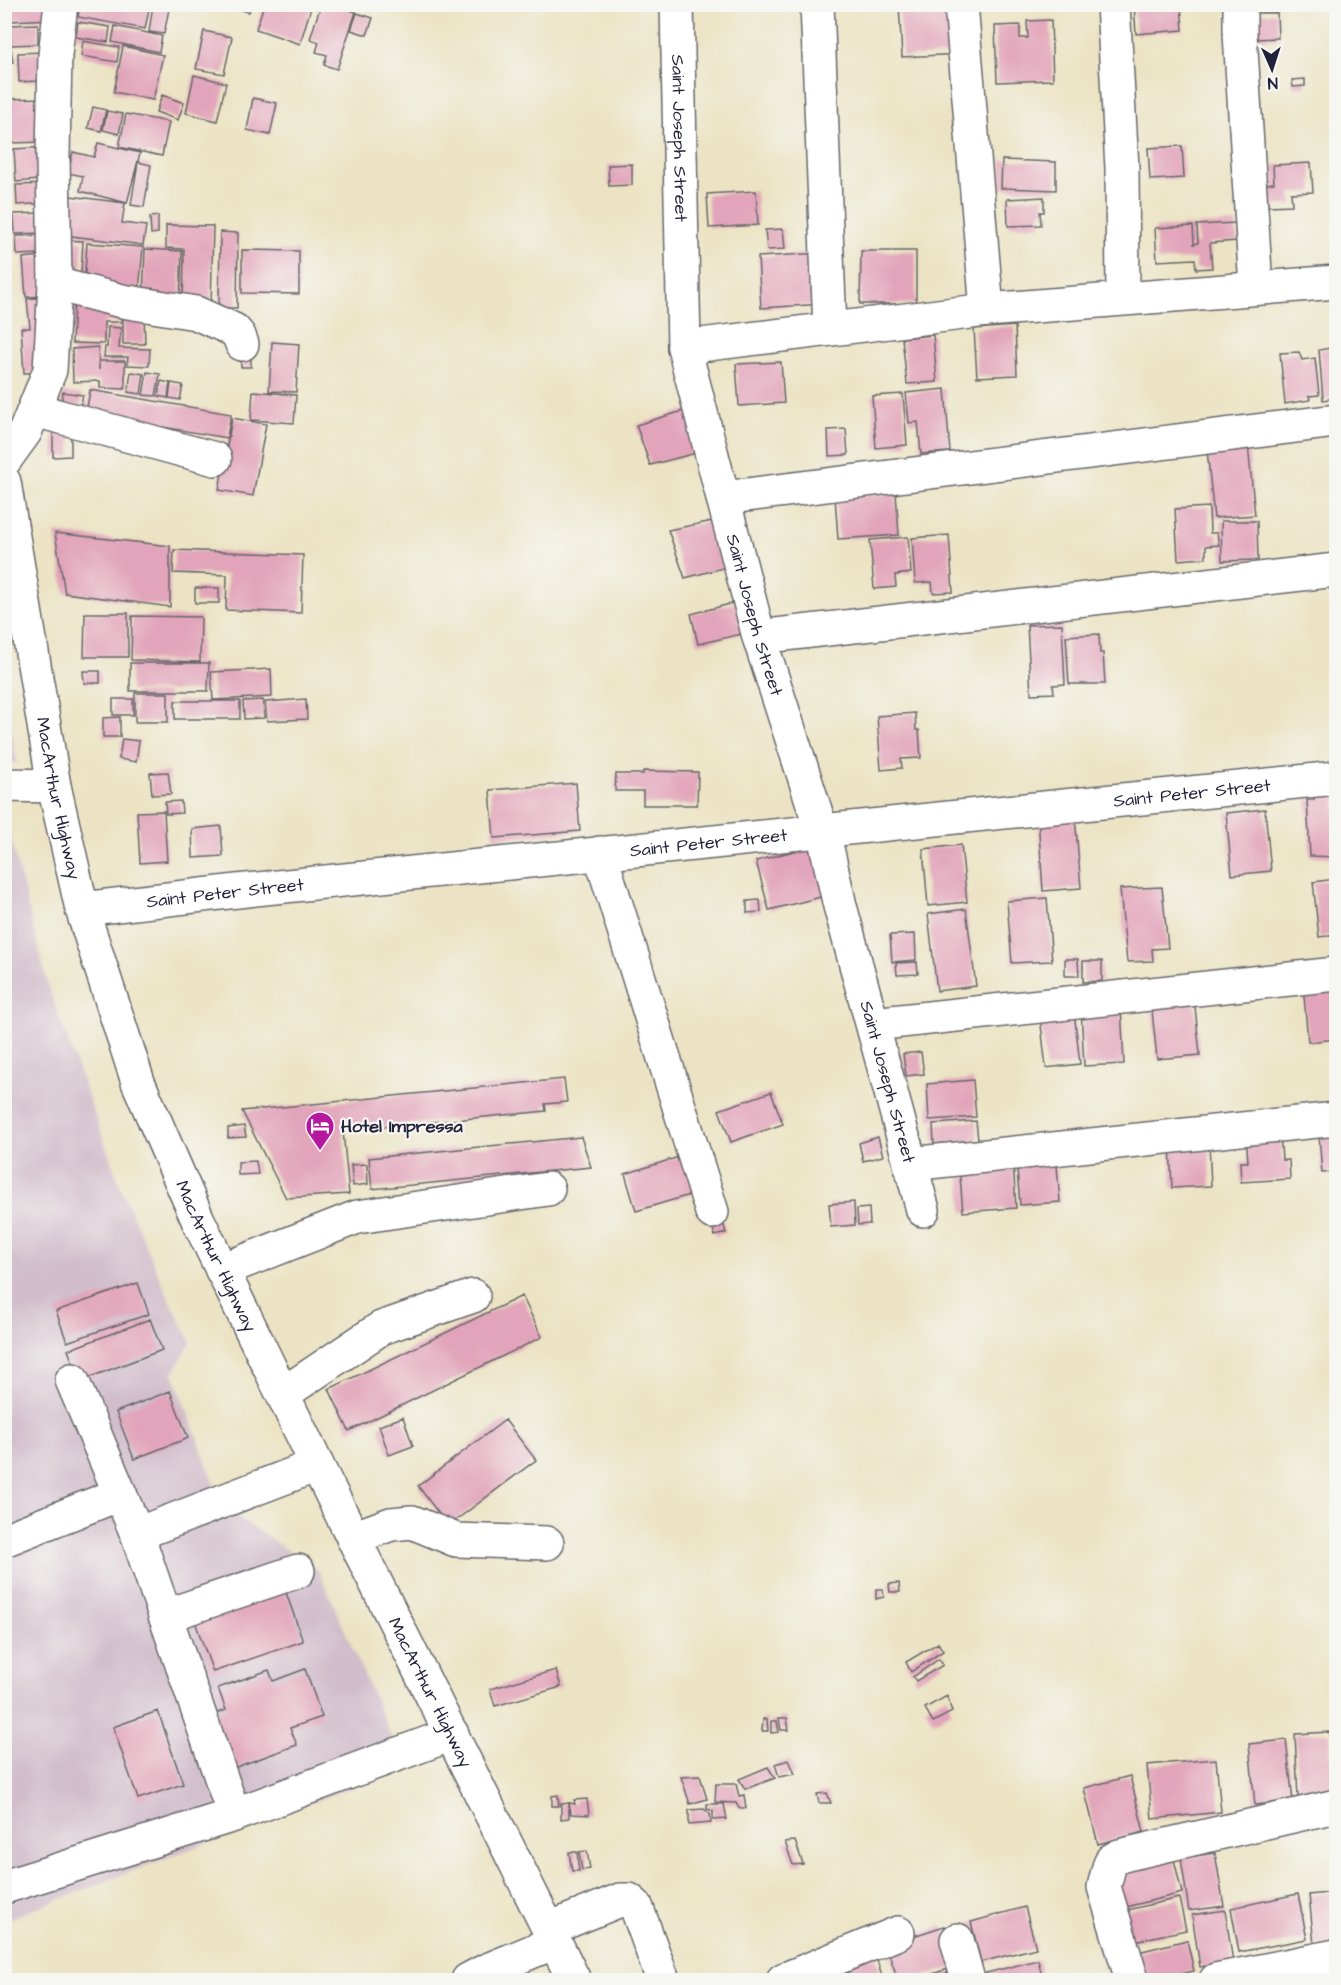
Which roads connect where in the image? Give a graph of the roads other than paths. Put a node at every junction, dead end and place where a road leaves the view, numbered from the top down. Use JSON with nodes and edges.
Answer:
{"nodes":[{"id":1,"x":61,"y":4,"type":"edge"},
{"id":2,"x":677,"y":4,"type":"edge"},
{"id":3,"x":816,"y":4,"type":"edge"},
{"id":4,"x":961,"y":4,"type":"edge"},
{"id":5,"x":1113,"y":4,"type":"edge"},
{"id":6,"x":1240,"y":4,"type":"edge"},
{"id":7,"x":1336,"y":282,"type":"edge"},
{"id":8,"x":55,"y":285,"type":"junction"},
{"id":9,"x":1256,"y":288,"type":"junction"},
{"id":10,"x":1123,"y":298,"type":"junction"},
{"id":11,"x":987,"y":310,"type":"junction"},
{"id":12,"x":830,"y":329,"type":"junction"},
{"id":13,"x":242,"y":344,"type":"dead end"},
{"id":14,"x":684,"y":347,"type":"junction"},
{"id":15,"x":35,"y":410,"type":"junction"},
{"id":16,"x":1336,"y":421,"type":"edge"},
{"id":17,"x":215,"y":459,"type":"dead end"},
{"id":18,"x":4,"y":461,"type":"edge"},
{"id":19,"x":4,"y":482,"type":"edge"},
{"id":20,"x":723,"y":498,"type":"junction"},
{"id":21,"x":1336,"y":570,"type":"edge"},
{"id":22,"x":759,"y":637,"type":"junction"},
{"id":23,"x":1336,"y":778,"type":"edge"},
{"id":24,"x":4,"y":785,"type":"edge"},
{"id":25,"x":54,"y":786,"type":"junction"},
{"id":26,"x":822,"y":831,"type":"junction"},
{"id":27,"x":600,"y":853,"type":"junction"},
{"id":28,"x":82,"y":909,"type":"junction"},
{"id":29,"x":1336,"y":974,"type":"edge"},
{"id":30,"x":873,"y":1024,"type":"junction"},
{"id":31,"x":1336,"y":1119,"type":"edge"},
{"id":32,"x":910,"y":1164,"type":"junction"},
{"id":33,"x":548,"y":1189,"type":"dead end"},
{"id":34,"x":923,"y":1210,"type":"dead end"},
{"id":35,"x":711,"y":1212,"type":"dead end"},
{"id":36,"x":222,"y":1270,"type":"junction"},
{"id":37,"x":473,"y":1296,"type":"dead end"},
{"id":38,"x":72,"y":1380,"type":"dead end"},
{"id":39,"x":283,"y":1394,"type":"junction"},
{"id":40,"x":317,"y":1465,"type":"junction"},
{"id":41,"x":120,"y":1494,"type":"junction"},
{"id":42,"x":137,"y":1534,"type":"junction"},
{"id":43,"x":353,"y":1538,"type":"junction"},
{"id":44,"x":4,"y":1540,"type":"edge"},
{"id":45,"x":547,"y":1543,"type":"dead end"},
{"id":46,"x":298,"y":1571,"type":"dead end"},
{"id":47,"x":165,"y":1616,"type":"junction"},
{"id":48,"x":452,"y":1734,"type":"junction"},
{"id":49,"x":1336,"y":1806,"type":"edge"},
{"id":50,"x":234,"y":1815,"type":"junction"},
{"id":51,"x":4,"y":1887,"type":"edge"},
{"id":52,"x":898,"y":1933,"type":"dead end"},
{"id":53,"x":552,"y":1935,"type":"junction"},
{"id":54,"x":957,"y":1940,"type":"dead end"},
{"id":55,"x":1336,"y":1956,"type":"edge"},
{"id":56,"x":468,"y":1980,"type":"edge"},
{"id":57,"x":574,"y":1980,"type":"edge"},
{"id":58,"x":663,"y":1980,"type":"edge"},
{"id":59,"x":783,"y":1980,"type":"edge"},
{"id":60,"x":968,"y":1980,"type":"edge"},
{"id":61,"x":1132,"y":1980,"type":"edge"},
{"id":62,"x":1216,"y":1980,"type":"edge"}],
"edges":[{"from":1,"to":8,"type":"main road"},
{"from":2,"to":14,"type":"main road","name":"Saint Joseph Street"},
{"from":3,"to":12,"type":"main road"},
{"from":4,"to":11,"type":"main road"},
{"from":5,"to":10,"type":"main road"},
{"from":6,"to":9,"type":"main road"},
{"from":7,"to":9,"type":"main road"},
{"from":8,"to":13,"type":"main road"},
{"from":8,"to":15,"type":"main road"},
{"from":9,"to":10,"type":"main road"},
{"from":10,"to":11,"type":"main road"},
{"from":11,"to":12,"type":"main road"},
{"from":12,"to":14,"type":"main road"},
{"from":14,"to":20,"type":"main road","name":"Saint Joseph Street"},
{"from":15,"to":17,"type":"main road"},
{"from":15,"to":18,"type":"main road"},
{"from":16,"to":20,"type":"main road"},
{"from":19,"to":25,"type":"main road","name":"MacArthur Highway"},
{"from":20,"to":22,"type":"main road","name":"Saint Joseph Street"},
{"from":21,"to":22,"type":"main road"},
{"from":22,"to":26,"type":"main road","name":"Saint Joseph Street"},
{"from":23,"to":26,"type":"main road","name":"Saint Peter Street"},
{"from":24,"to":25,"type":"main road"},
{"from":25,"to":28,"type":"main road","name":"MacArthur Highway"},
{"from":26,"to":27,"type":"main road","name":"Saint Peter Street"},
{"from":26,"to":30,"type":"main road","name":"Saint Joseph Street"},
{"from":27,"to":28,"type":"main road","name":"Saint Peter Street"},
{"from":27,"to":35,"type":"main road"},
{"from":28,"to":36,"type":"main road","name":"MacArthur Highway"},
{"from":29,"to":30,"type":"main road"},
{"from":30,"to":32,"type":"main road","name":"Saint Joseph Street"},
{"from":31,"to":32,"type":"main road"},
{"from":32,"to":34,"type":"main road","name":"Saint Joseph Street"},
{"from":33,"to":36,"type":"main road"},
{"from":36,"to":39,"type":"main road","name":"MacArthur Highway"},
{"from":37,"to":39,"type":"main road"},
{"from":38,"to":41,"type":"main road"},
{"from":39,"to":40,"type":"main road","name":"MacArthur Highway"},
{"from":40,"to":42,"type":"main road"},
{"from":40,"to":43,"type":"main road","name":"MacArthur Highway"},
{"from":41,"to":42,"type":"main road"},
{"from":41,"to":44,"type":"main road"},
{"from":42,"to":47,"type":"main road"},
{"from":43,"to":45,"type":"main road"},
{"from":43,"to":48,"type":"main road","name":"MacArthur Highway"},
{"from":46,"to":47,"type":"main road"},
{"from":47,"to":50,"type":"main road"},
{"from":48,"to":50,"type":"main road"},
{"from":48,"to":53,"type":"main road","name":"MacArthur Highway"},
{"from":49,"to":61,"type":"main road"},
{"from":50,"to":51,"type":"main road"},
{"from":52,"to":59,"type":"main road"},
{"from":53,"to":56,"type":"main road"},
{"from":53,"to":57,"type":"main road","name":"MacArthur Highway"},
{"from":53,"to":58,"type":"main road"},
{"from":54,"to":60,"type":"main road"},
{"from":55,"to":62,"type":"main road"}]}
